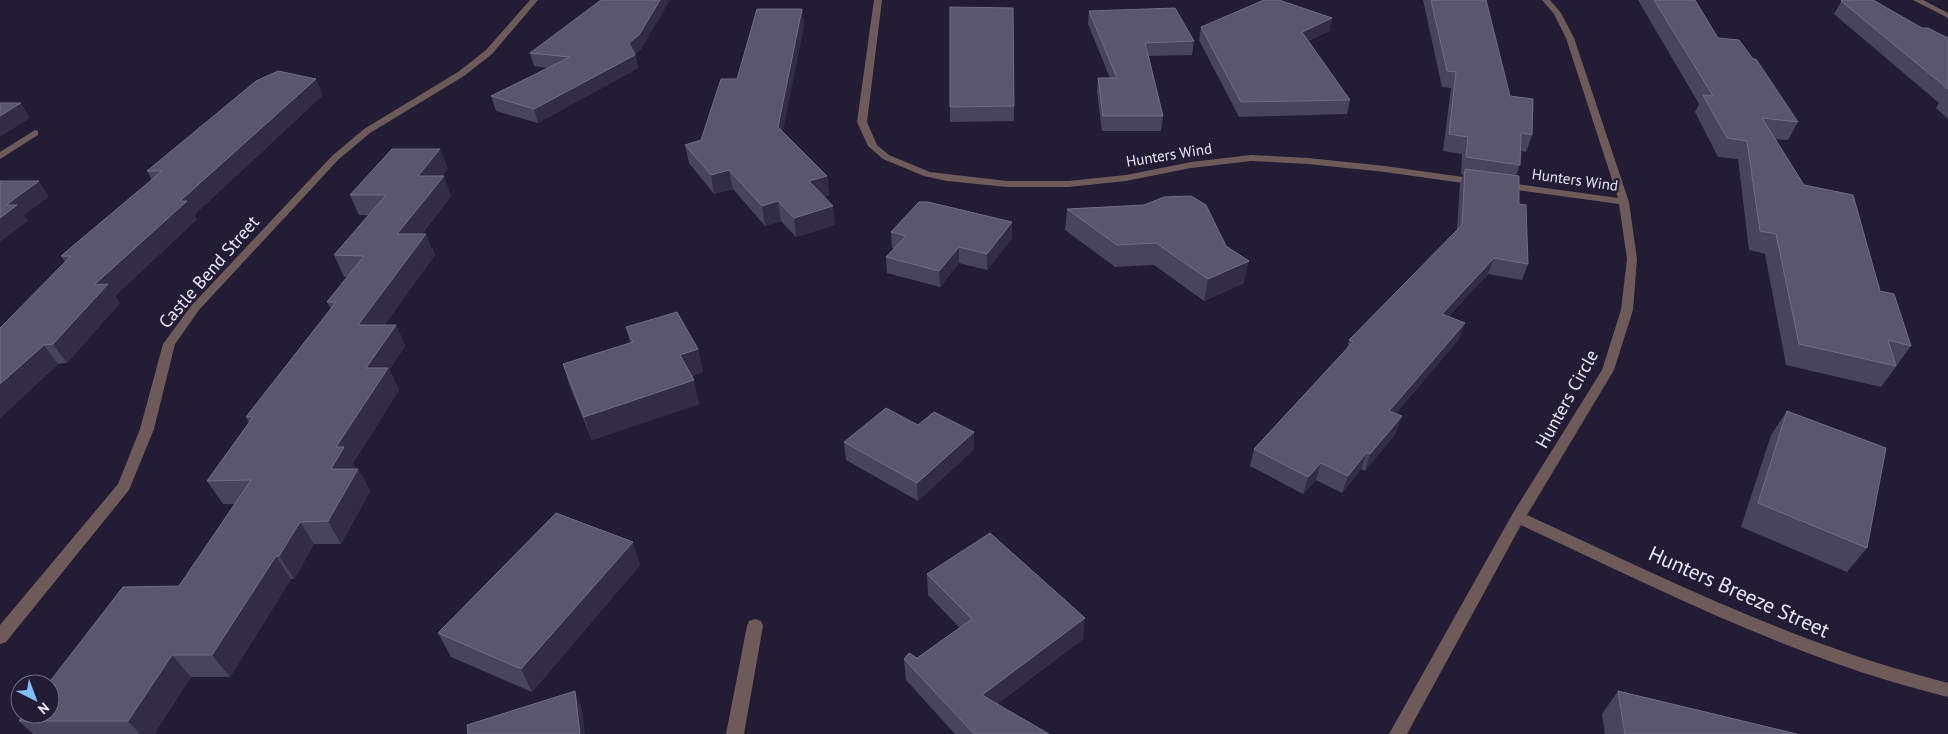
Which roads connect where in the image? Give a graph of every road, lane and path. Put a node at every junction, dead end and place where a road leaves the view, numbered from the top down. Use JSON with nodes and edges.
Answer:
{"nodes":[{"id":1,"x":534,"y":0,"type":"edge"},
{"id":2,"x":878,"y":0,"type":"edge"},
{"id":3,"x":1546,"y":0,"type":"edge"},
{"id":4,"x":1917,"y":0,"type":"edge"},
{"id":5,"x":1948,"y":16,"type":"edge"},
{"id":6,"x":35,"y":133,"type":"dead end"},
{"id":7,"x":0,"y":156,"type":"edge"},
{"id":8,"x":1624,"y":202,"type":"junction"},
{"id":9,"x":1518,"y":517,"type":"junction"},
{"id":10,"x":754,"y":626,"type":"dead end"},
{"id":11,"x":0,"y":637,"type":"edge"},
{"id":12,"x":1948,"y":690,"type":"edge"},
{"id":13,"x":735,"y":734,"type":"edge"},
{"id":14,"x":1398,"y":734,"type":"edge"}],
"edges":[{"from":1,"to":11,"type":"street","name":"Castle Bend Street"},
{"from":2,"to":8,"type":"street","name":"Hunters Wind"},
{"from":3,"to":8,"type":"street","name":"Hunters Circle"},
{"from":4,"to":5,"type":"street"},
{"from":6,"to":7,"type":"street"},
{"from":8,"to":9,"type":"street","name":"Hunters Circle"},
{"from":9,"to":12,"type":"street","name":"Hunters Breeze Street"},
{"from":9,"to":14,"type":"street","name":"Hunters Circle"},
{"from":10,"to":13,"type":"street"}]}
